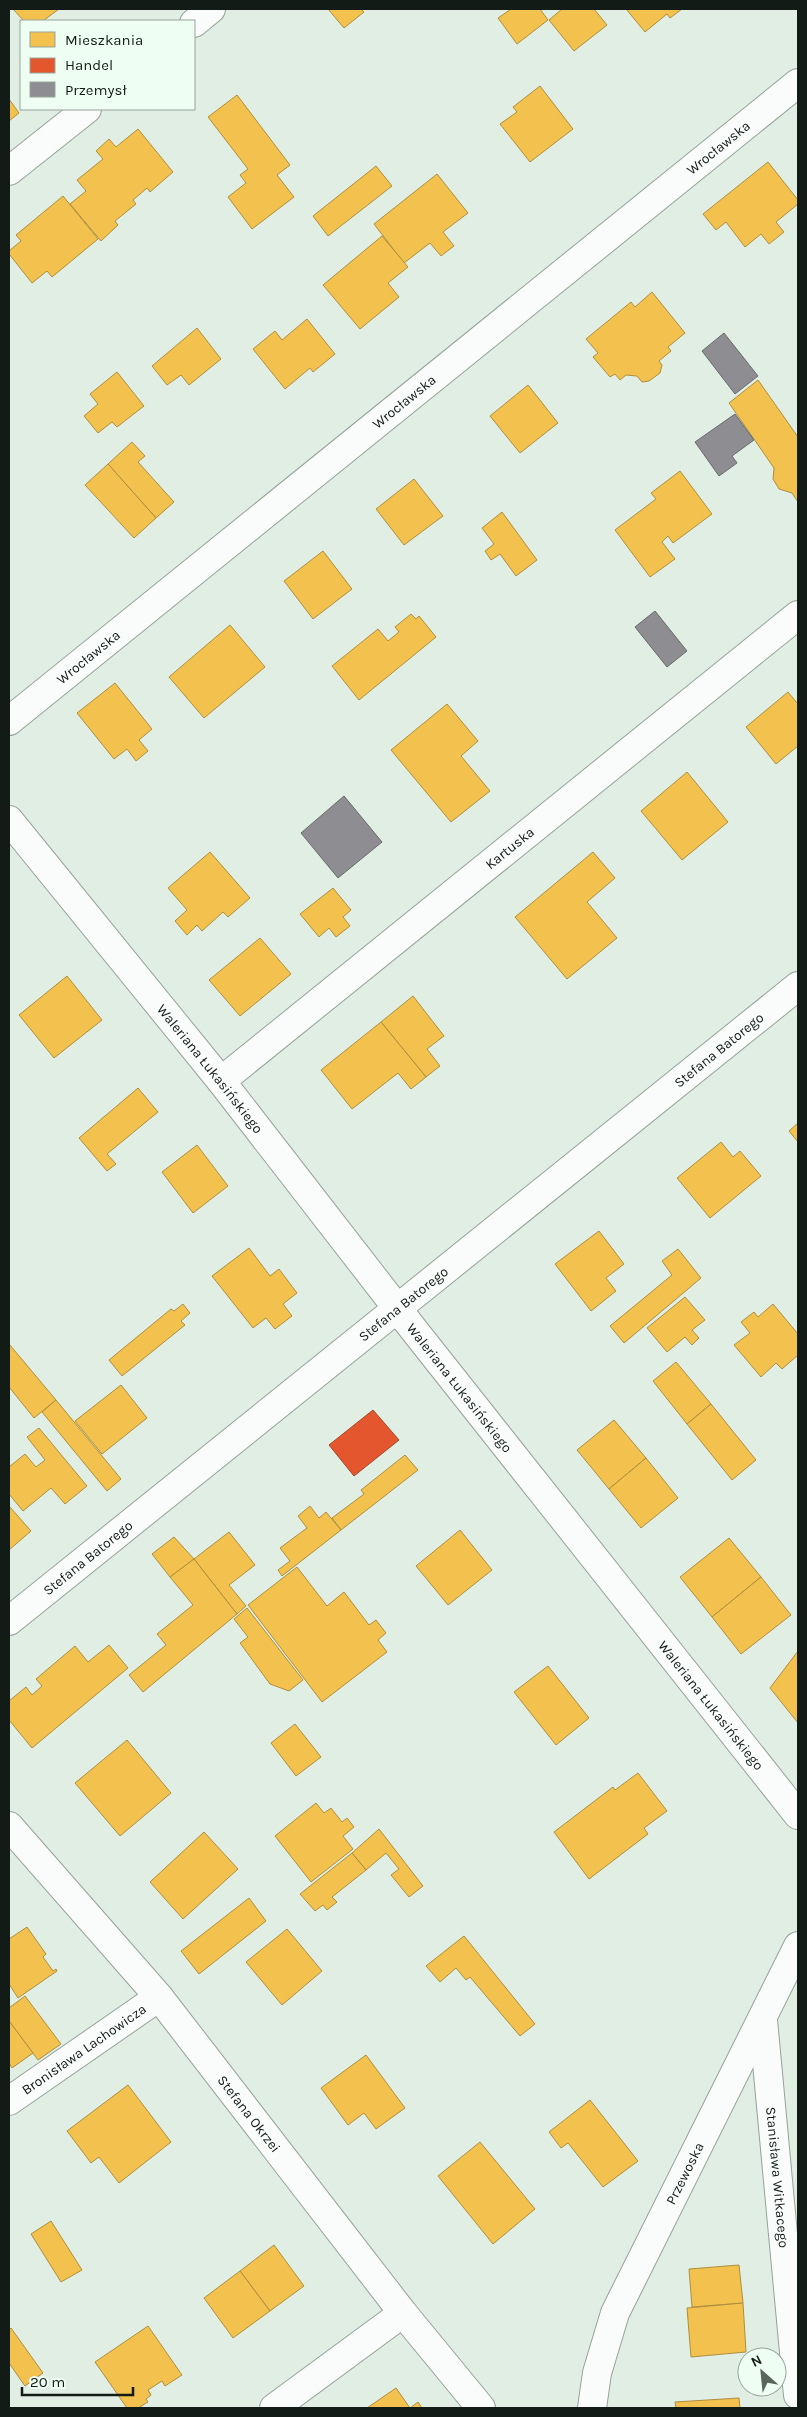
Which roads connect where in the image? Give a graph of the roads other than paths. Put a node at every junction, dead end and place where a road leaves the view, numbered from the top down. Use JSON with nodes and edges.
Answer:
{"nodes":[{"id":1,"x":211,"y":9,"type":"edge"},
{"id":2,"x":195,"y":22,"type":"edge"},
{"id":3,"x":798,"y":83,"type":"edge"},
{"id":4,"x":86,"y":110,"type":"edge"},
{"id":5,"x":9,"y":171,"type":"edge"},
{"id":6,"x":798,"y":615,"type":"edge"},
{"id":7,"x":9,"y":721,"type":"edge"},
{"id":8,"x":9,"y":820,"type":"edge"},
{"id":9,"x":798,"y":986,"type":"edge"},
{"id":10,"x":221,"y":1081,"type":"junction"},
{"id":11,"x":398,"y":1310,"type":"junction"},
{"id":12,"x":9,"y":1620,"type":"edge"},
{"id":13,"x":798,"y":1815,"type":"edge"},
{"id":14,"x":9,"y":1826,"type":"edge"},
{"id":15,"x":798,"y":1946,"type":"edge"},
{"id":16,"x":159,"y":1997,"type":"junction"},
{"id":17,"x":763,"y":2020,"type":"junction"},
{"id":18,"x":9,"y":2101,"type":"edge"},
{"id":19,"x":403,"y":2312,"type":"junction"},
{"id":20,"x":798,"y":2395,"type":"edge"},
{"id":21,"x":274,"y":2408,"type":"edge"},
{"id":22,"x":481,"y":2408,"type":"edge"},
{"id":23,"x":592,"y":2408,"type":"edge"}],
"edges":[{"from":1,"to":2,"type":"street"},
{"from":3,"to":7,"type":"street","name":"Wrocławska"},
{"from":4,"to":5,"type":"street"},
{"from":6,"to":10,"type":"street","name":"Kartuska"},
{"from":8,"to":10,"type":"street","name":"Waleriana Łukasińskiego"},
{"from":9,"to":11,"type":"street","name":"Stefana Batorego"},
{"from":10,"to":11,"type":"street","name":"Waleriana Łukasińskiego"},
{"from":11,"to":12,"type":"street","name":"Stefana Batorego"},
{"from":11,"to":13,"type":"street","name":"Waleriana Łukasińskiego"},
{"from":14,"to":16,"type":"street","name":"Stefana Okrzei"},
{"from":15,"to":17,"type":"street","name":"Przewoska"},
{"from":16,"to":18,"type":"street","name":"Bronisława Lachowicza"},
{"from":16,"to":19,"type":"street","name":"Stefana Okrzei"},
{"from":17,"to":20,"type":"street","name":"Stanisława Witkacego"},
{"from":17,"to":23,"type":"street","name":"Przewoska"},
{"from":19,"to":21,"type":"street"},
{"from":19,"to":22,"type":"street","name":"Stefana Okrzei"}]}
